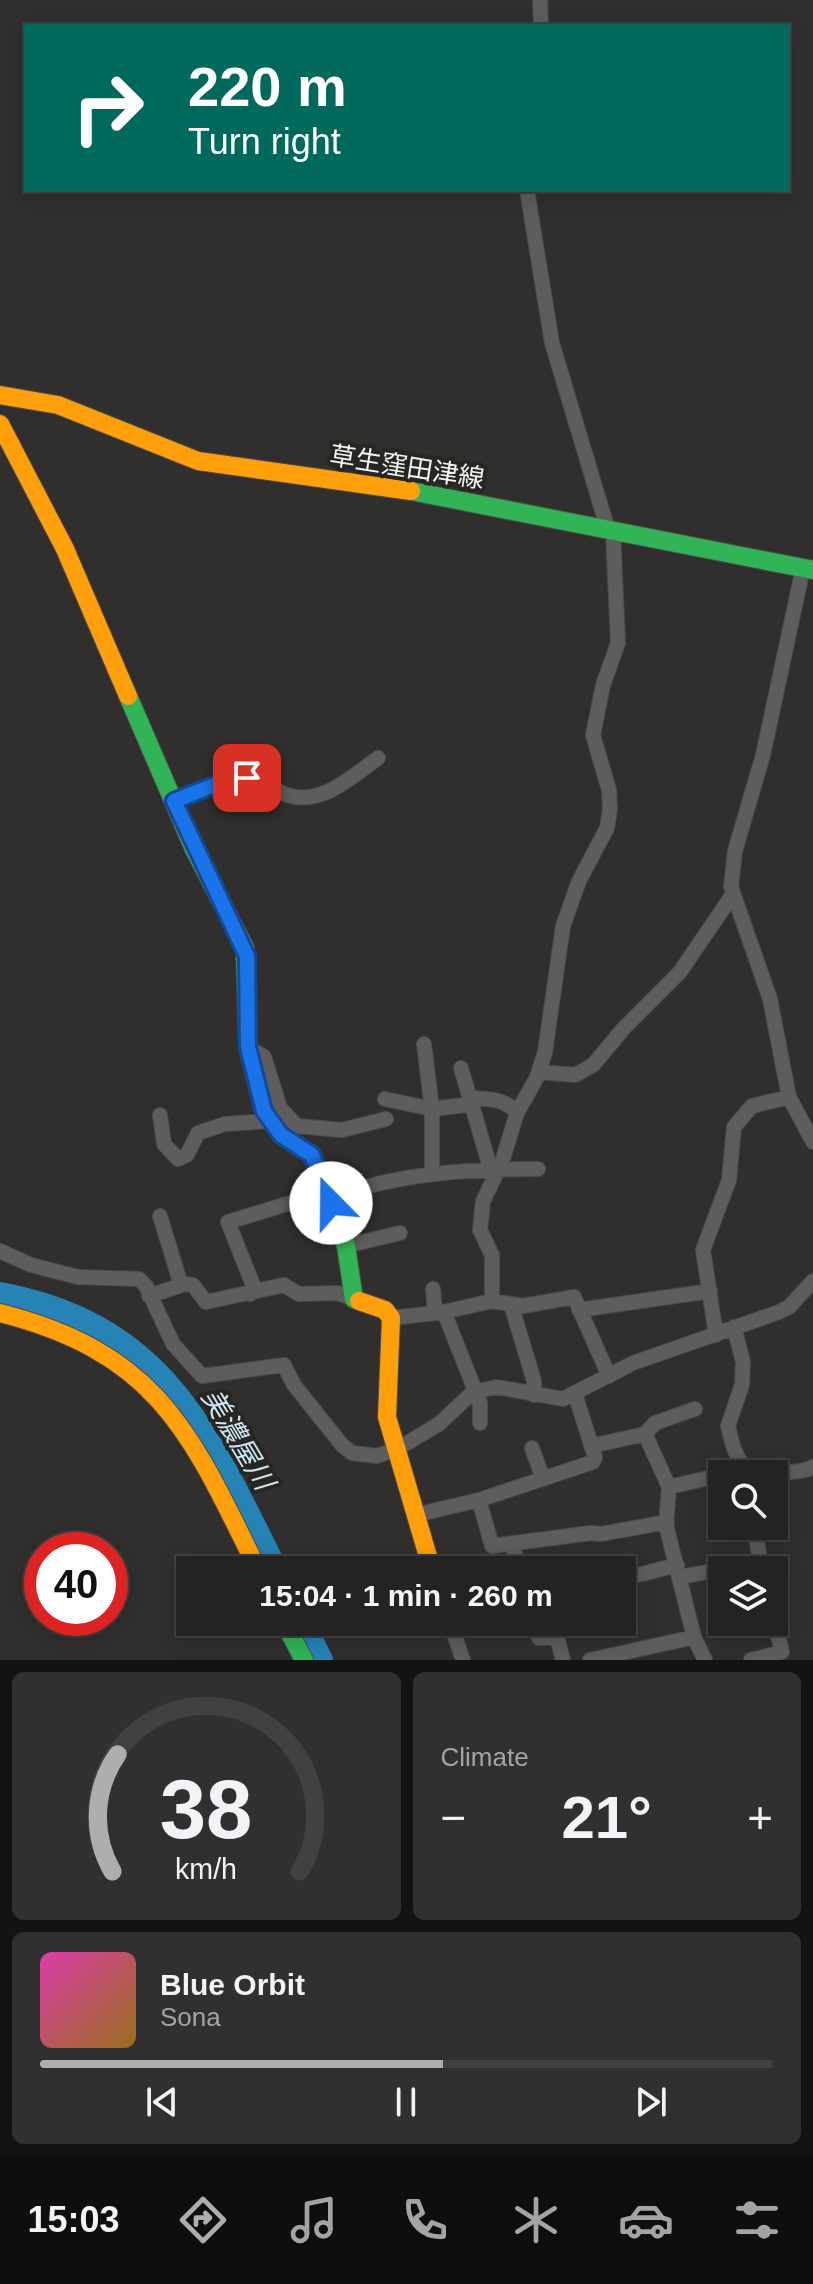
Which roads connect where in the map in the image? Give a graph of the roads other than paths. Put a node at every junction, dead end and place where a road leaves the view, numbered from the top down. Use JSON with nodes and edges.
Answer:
{"nodes":[{"id":1,"x":540,"y":0,"type":"edge"},
{"id":2,"x":541,"y":24,"type":"edge"},
{"id":3,"x":527,"y":192,"type":"edge"},
{"id":4,"x":0,"y":395,"type":"edge"},
{"id":5,"x":0,"y":424,"type":"edge"},
{"id":6,"x":611,"y":531,"type":"junction"},
{"id":7,"x":808,"y":569,"type":"edge"},
{"id":8,"x":378,"y":758,"type":"dead end"},
{"id":9,"x":174,"y":801,"type":"junction"},
{"id":10,"x":733,"y":894,"type":"junction"},
{"id":11,"x":424,"y":1044,"type":"dead end"},
{"id":12,"x":248,"y":1047,"type":"junction"},
{"id":13,"x":461,"y":1068,"type":"dead end"},
{"id":14,"x":539,"y":1072,"type":"junction"},
{"id":15,"x":789,"y":1097,"type":"junction"},
{"id":16,"x":385,"y":1099,"type":"dead end"},
{"id":17,"x":472,"y":1101,"type":"junction"},
{"id":18,"x":432,"y":1109,"type":"junction"},
{"id":19,"x":517,"y":1113,"type":"junction"},
{"id":20,"x":160,"y":1115,"type":"dead end"},
{"id":21,"x":386,"y":1119,"type":"dead end"},
{"id":22,"x":269,"y":1121,"type":"junction"},
{"id":23,"x":813,"y":1142,"type":"edge"},
{"id":24,"x":494,"y":1168,"type":"junction"},
{"id":25,"x":538,"y":1169,"type":"dead end"},
{"id":26,"x":432,"y":1174,"type":"junction"},
{"id":27,"x":327,"y":1195,"type":"junction"},
{"id":28,"x":160,"y":1216,"type":"dead end"},
{"id":29,"x":400,"y":1233,"type":"dead end"},
{"id":30,"x":345,"y":1246,"type":"junction"},
{"id":31,"x":0,"y":1251,"type":"edge"},
{"id":32,"x":813,"y":1281,"type":"edge"},
{"id":33,"x":181,"y":1285,"type":"junction"},
{"id":34,"x":433,"y":1289,"type":"dead end"},
{"id":35,"x":710,"y":1291,"type":"junction"},
{"id":36,"x":250,"y":1294,"type":"junction"},
{"id":37,"x":149,"y":1296,"type":"junction"},
{"id":38,"x":354,"y":1299,"type":"junction"},
{"id":39,"x":492,"y":1301,"type":"junction"},
{"id":40,"x":511,"y":1304,"type":"junction"},
{"id":41,"x":579,"y":1310,"type":"junction"},
{"id":42,"x":440,"y":1312,"type":"junction"},
{"id":43,"x":0,"y":1313,"type":"edge"},
{"id":44,"x":391,"y":1318,"type":"junction"},
{"id":45,"x":734,"y":1327,"type":"junction"},
{"id":46,"x":716,"y":1335,"type":"junction"},
{"id":47,"x":609,"y":1376,"type":"junction"},
{"id":48,"x":473,"y":1392,"type":"junction"},
{"id":49,"x":575,"y":1394,"type":"junction"},
{"id":50,"x":534,"y":1395,"type":"junction"},
{"id":51,"x":695,"y":1409,"type":"dead end"},
{"id":52,"x":480,"y":1423,"type":"dead end"},
{"id":53,"x":645,"y":1434,"type":"junction"},
{"id":54,"x":591,"y":1446,"type":"junction"},
{"id":55,"x":532,"y":1448,"type":"dead end"},
{"id":56,"x":397,"y":1449,"type":"junction"},
{"id":57,"x":740,"y":1460,"type":"edge"},
{"id":58,"x":813,"y":1467,"type":"edge"},
{"id":59,"x":788,"y":1472,"type":"edge"},
{"id":60,"x":708,"y":1478,"type":"edge"},
{"id":61,"x":543,"y":1479,"type":"junction"},
{"id":62,"x":669,"y":1487,"type":"junction"},
{"id":63,"x":479,"y":1500,"type":"junction"},
{"id":64,"x":415,"y":1515,"type":"junction"},
{"id":65,"x":667,"y":1522,"type":"junction"},
{"id":66,"x":513,"y":1543,"type":"junction"},
{"id":67,"x":251,"y":1556,"type":"edge"},
{"id":68,"x":428,"y":1556,"type":"edge"},
{"id":69,"x":515,"y":1556,"type":"edge"},
{"id":70,"x":708,"y":1569,"type":"edge"},
{"id":71,"x":679,"y":1571,"type":"junction"},
{"id":72,"x":636,"y":1577,"type":"edge"},
{"id":73,"x":291,"y":1636,"type":"edge"},
{"id":74,"x":455,"y":1636,"type":"edge"},
{"id":75,"x":538,"y":1636,"type":"edge"},
{"id":76,"x":778,"y":1636,"type":"edge"},
{"id":77,"x":694,"y":1637,"type":"junction"},
{"id":78,"x":304,"y":1660,"type":"edge"},
{"id":79,"x":463,"y":1660,"type":"edge"},
{"id":80,"x":563,"y":1660,"type":"edge"},
{"id":81,"x":590,"y":1660,"type":"edge"},
{"id":82,"x":705,"y":1660,"type":"edge"},
{"id":83,"x":751,"y":1660,"type":"edge"}],
"edges":[{"from":1,"to":2,"type":"street"},
{"from":3,"to":6,"type":"street"},
{"from":4,"to":6,"type":"street","name":"草生窪田津線"},
{"from":5,"to":9,"type":"street"},
{"from":6,"to":7,"type":"street","name":"草生窪田津線"},
{"from":6,"to":14,"type":"street"},
{"from":7,"to":10,"type":"street"},
{"from":8,"to":9,"type":"street"},
{"from":9,"to":12,"type":"street"},
{"from":10,"to":14,"type":"street"},
{"from":10,"to":15,"type":"street"},
{"from":11,"to":18,"type":"street"},
{"from":12,"to":21,"type":"street"},
{"from":12,"to":22,"type":"street"},
{"from":13,"to":17,"type":"street"},
{"from":14,"to":19,"type":"street"},
{"from":15,"to":23,"type":"street"},
{"from":15,"to":35,"type":"street"},
{"from":16,"to":18,"type":"street"},
{"from":17,"to":18,"type":"street"},
{"from":17,"to":19,"type":"street"},
{"from":17,"to":24,"type":"street"},
{"from":18,"to":26,"type":"street"},
{"from":19,"to":24,"type":"street"},
{"from":20,"to":22,"type":"street"},
{"from":22,"to":27,"type":"street"},
{"from":24,"to":25,"type":"street"},
{"from":24,"to":26,"type":"street"},
{"from":24,"to":39,"type":"street"},
{"from":26,"to":27,"type":"street"},
{"from":27,"to":30,"type":"street"},
{"from":27,"to":36,"type":"street"},
{"from":28,"to":33,"type":"street"},
{"from":29,"to":30,"type":"street"},
{"from":30,"to":38,"type":"street"},
{"from":31,"to":37,"type":"street"},
{"from":32,"to":45,"type":"street"},
{"from":33,"to":36,"type":"street"},
{"from":33,"to":37,"type":"street"},
{"from":34,"to":42,"type":"street"},
{"from":35,"to":41,"type":"street"},
{"from":35,"to":46,"type":"street"},
{"from":36,"to":38,"type":"street"},
{"from":37,"to":56,"type":"street"},
{"from":38,"to":44,"type":"street"},
{"from":39,"to":40,"type":"street"},
{"from":39,"to":42,"type":"street"},
{"from":40,"to":41,"type":"street"},
{"from":40,"to":50,"type":"street"},
{"from":41,"to":47,"type":"street"},
{"from":42,"to":44,"type":"street"},
{"from":42,"to":48,"type":"street"},
{"from":43,"to":67,"type":"street"},
{"from":44,"to":56,"type":"street"},
{"from":45,"to":46,"type":"street"},
{"from":45,"to":57,"type":"street"},
{"from":46,"to":47,"type":"street"},
{"from":47,"to":49,"type":"street"},
{"from":48,"to":50,"type":"street"},
{"from":48,"to":52,"type":"street"},
{"from":48,"to":56,"type":"street"},
{"from":49,"to":50,"type":"street"},
{"from":49,"to":54,"type":"street"},
{"from":51,"to":53,"type":"street"},
{"from":53,"to":54,"type":"street"},
{"from":53,"to":62,"type":"street"},
{"from":54,"to":61,"type":"street"},
{"from":55,"to":61,"type":"street"},
{"from":56,"to":64,"type":"street"},
{"from":58,"to":59,"type":"street"},
{"from":60,"to":62,"type":"street"},
{"from":61,"to":63,"type":"street"},
{"from":62,"to":65,"type":"street"},
{"from":63,"to":64,"type":"street"},
{"from":63,"to":66,"type":"street"},
{"from":64,"to":68,"type":"street"},
{"from":65,"to":66,"type":"street"},
{"from":65,"to":71,"type":"street"},
{"from":66,"to":69,"type":"street"},
{"from":70,"to":71,"type":"street"},
{"from":71,"to":72,"type":"street"},
{"from":71,"to":77,"type":"street"},
{"from":73,"to":78,"type":"street"},
{"from":74,"to":79,"type":"street"},
{"from":75,"to":80,"type":"street"},
{"from":76,"to":83,"type":"street"},
{"from":77,"to":81,"type":"street"},
{"from":77,"to":82,"type":"street"}]}
